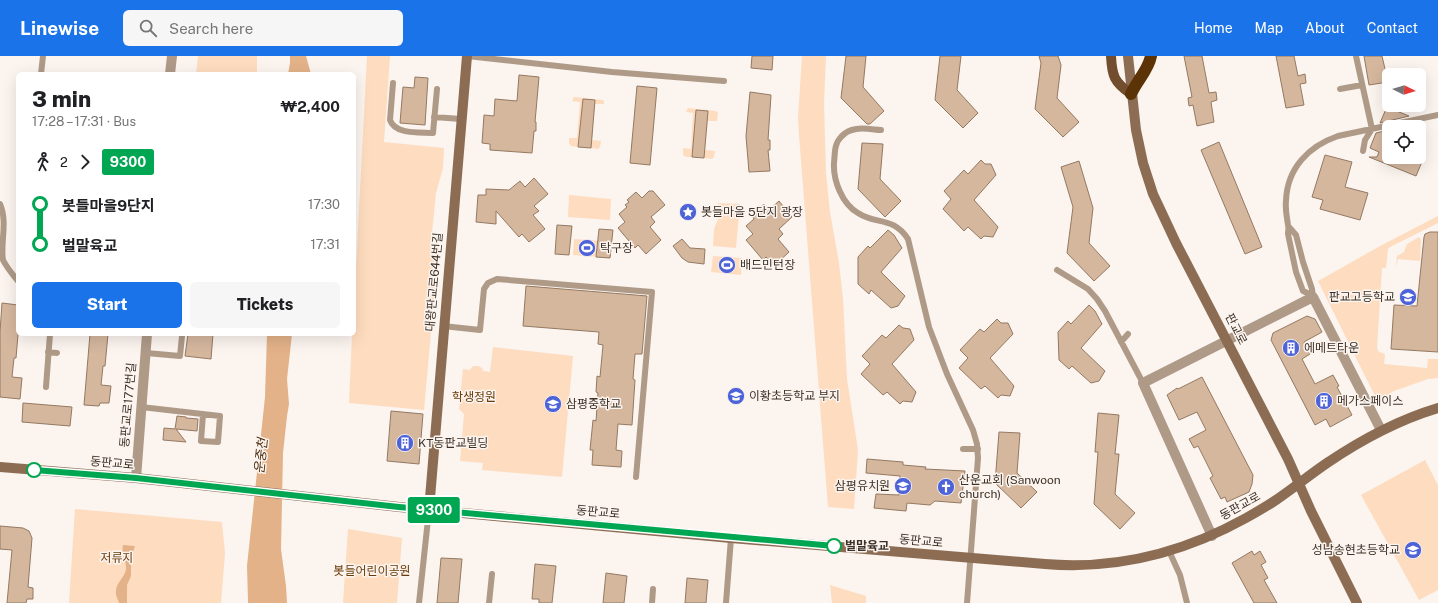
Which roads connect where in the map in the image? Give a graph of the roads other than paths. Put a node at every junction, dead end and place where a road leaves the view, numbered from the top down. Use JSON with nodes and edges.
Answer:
{"nodes":[{"id":1,"x":43,"y":56,"type":"edge"},
{"id":2,"x":172,"y":56,"type":"edge"},
{"id":3,"x":467,"y":56,"type":"edge"},
{"id":4,"x":1111,"y":56,"type":"edge"},
{"id":5,"x":1128,"y":56,"type":"edge"},
{"id":6,"x":1151,"y":56,"type":"edge"},
{"id":7,"x":1356,"y":56,"type":"edge"},
{"id":8,"x":41,"y":72,"type":"edge"},
{"id":9,"x":170,"y":72,"type":"edge"},
{"id":10,"x":724,"y":81,"type":"dead end"},
{"id":11,"x":393,"y":83,"type":"dead end"},
{"id":12,"x":1362,"y":85,"type":"junction"},
{"id":13,"x":437,"y":88,"type":"dead end"},
{"id":14,"x":1340,"y":89,"type":"dead end"},
{"id":15,"x":1131,"y":94,"type":"junction"},
{"id":16,"x":1438,"y":115,"type":"edge"},
{"id":17,"x":434,"y":117,"type":"junction"},
{"id":18,"x":461,"y":119,"type":"junction"},
{"id":19,"x":1372,"y":129,"type":"junction"},
{"id":20,"x":881,"y":130,"type":"dead end"},
{"id":21,"x":1363,"y":151,"type":"dead end"},
{"id":22,"x":0,"y":204,"type":"edge"},
{"id":23,"x":1289,"y":227,"type":"junction"},
{"id":24,"x":1057,"y":270,"type":"dead end"},
{"id":25,"x":16,"y":279,"type":"edge"},
{"id":26,"x":1312,"y":296,"type":"junction"},
{"id":27,"x":443,"y":326,"type":"junction"},
{"id":28,"x":1128,"y":334,"type":"dead end"},
{"id":29,"x":50,"y":336,"type":"edge"},
{"id":30,"x":147,"y":336,"type":"edge"},
{"id":31,"x":182,"y":336,"type":"dead end"},
{"id":32,"x":1228,"y":340,"type":"junction"},
{"id":33,"x":1121,"y":342,"type":"junction"},
{"id":34,"x":48,"y":352,"type":"junction"},
{"id":35,"x":57,"y":353,"type":"dead end"},
{"id":36,"x":146,"y":353,"type":"junction"},
{"id":37,"x":1144,"y":383,"type":"junction"},
{"id":38,"x":46,"y":387,"type":"dead end"},
{"id":39,"x":141,"y":407,"type":"junction"},
{"id":40,"x":1438,"y":408,"type":"edge"},
{"id":41,"x":203,"y":414,"type":"junction"},
{"id":42,"x":1381,"y":430,"type":"junction"},
{"id":43,"x":963,"y":449,"type":"dead end"},
{"id":44,"x":978,"y":449,"type":"junction"},
{"id":45,"x":0,"y":467,"type":"edge"},
{"id":46,"x":636,"y":477,"type":"dead end"},
{"id":47,"x":136,"y":478,"type":"junction"},
{"id":48,"x":1298,"y":484,"type":"junction"},
{"id":49,"x":429,"y":510,"type":"junction"},
{"id":50,"x":1212,"y":536,"type":"junction"},
{"id":51,"x":732,"y":538,"type":"junction"},
{"id":52,"x":1169,"y":551,"type":"junction"},
{"id":53,"x":971,"y":558,"type":"junction"},
{"id":54,"x":492,"y":574,"type":"dead end"},
{"id":55,"x":653,"y":589,"type":"dead end"},
{"id":56,"x":419,"y":603,"type":"edge"},
{"id":57,"x":489,"y":603,"type":"edge"},
{"id":58,"x":652,"y":603,"type":"edge"},
{"id":59,"x":726,"y":603,"type":"edge"},
{"id":60,"x":967,"y":603,"type":"edge"},
{"id":61,"x":1186,"y":603,"type":"edge"},
{"id":62,"x":1357,"y":603,"type":"edge"}],
"edges":[{"from":1,"to":8,"type":"lane"},
{"from":2,"to":9,"type":"street"},
{"from":3,"to":10,"type":"lane"},
{"from":3,"to":18,"type":"main road","name":"대왕판교로644번길"},
{"from":4,"to":15,"type":"main road"},
{"from":5,"to":15,"type":"main road","name":"판교로"},
{"from":6,"to":15,"type":"highway"},
{"from":7,"to":12,"type":"lane"},
{"from":11,"to":17,"type":"lane"},
{"from":12,"to":14,"type":"lane"},
{"from":12,"to":19,"type":"lane"},
{"from":13,"to":17,"type":"lane"},
{"from":15,"to":32,"type":"main road","name":"판교로"},
{"from":16,"to":19,"type":"lane"},
{"from":17,"to":18,"type":"lane"},
{"from":18,"to":27,"type":"main road","name":"대왕판교로644번길"},
{"from":19,"to":21,"type":"lane"},
{"from":19,"to":23,"type":"lane"},
{"from":20,"to":44,"type":"lane"},
{"from":22,"to":25,"type":"lane"},
{"from":23,"to":26,"type":"lane"},
{"from":23,"to":26,"type":"lane"},
{"from":24,"to":33,"type":"lane"},
{"from":26,"to":32,"type":"street"},
{"from":26,"to":42,"type":"street"},
{"from":27,"to":46,"type":"lane"},
{"from":27,"to":49,"type":"main road","name":"대왕판교로644번길"},
{"from":28,"to":33,"type":"lane"},
{"from":29,"to":34,"type":"lane"},
{"from":30,"to":36,"type":"street","name":"동판교로177번길"},
{"from":31,"to":36,"type":"lane"},
{"from":32,"to":37,"type":"street"},
{"from":32,"to":48,"type":"main road","name":"판교로"},
{"from":33,"to":37,"type":"lane"},
{"from":34,"to":35,"type":"lane"},
{"from":34,"to":38,"type":"lane"},
{"from":36,"to":39,"type":"street","name":"동판교로177번길"},
{"from":37,"to":50,"type":"street"},
{"from":39,"to":41,"type":"lane"},
{"from":39,"to":47,"type":"street","name":"동판교로177번길"},
{"from":40,"to":42,"type":"main road","name":"동판교로"},
{"from":41,"to":41,"type":"lane"},
{"from":42,"to":48,"type":"main road","name":"동판교로"},
{"from":43,"to":44,"type":"lane"},
{"from":44,"to":53,"type":"lane"},
{"from":45,"to":47,"type":"main road","name":"동판교로"},
{"from":47,"to":49,"type":"main road","name":"동판교로"},
{"from":48,"to":50,"type":"main road","name":"동판교로"},
{"from":48,"to":62,"type":"main road","name":"판교로"},
{"from":49,"to":51,"type":"main road","name":"동판교로"},
{"from":49,"to":56,"type":"lane"},
{"from":50,"to":52,"type":"main road","name":"동판교로"},
{"from":51,"to":53,"type":"main road","name":"동판교로"},
{"from":51,"to":59,"type":"lane"},
{"from":52,"to":53,"type":"main road","name":"동판교로"},
{"from":52,"to":61,"type":"lane"},
{"from":53,"to":60,"type":"lane"},
{"from":54,"to":57,"type":"lane"},
{"from":55,"to":58,"type":"lane"}]}
